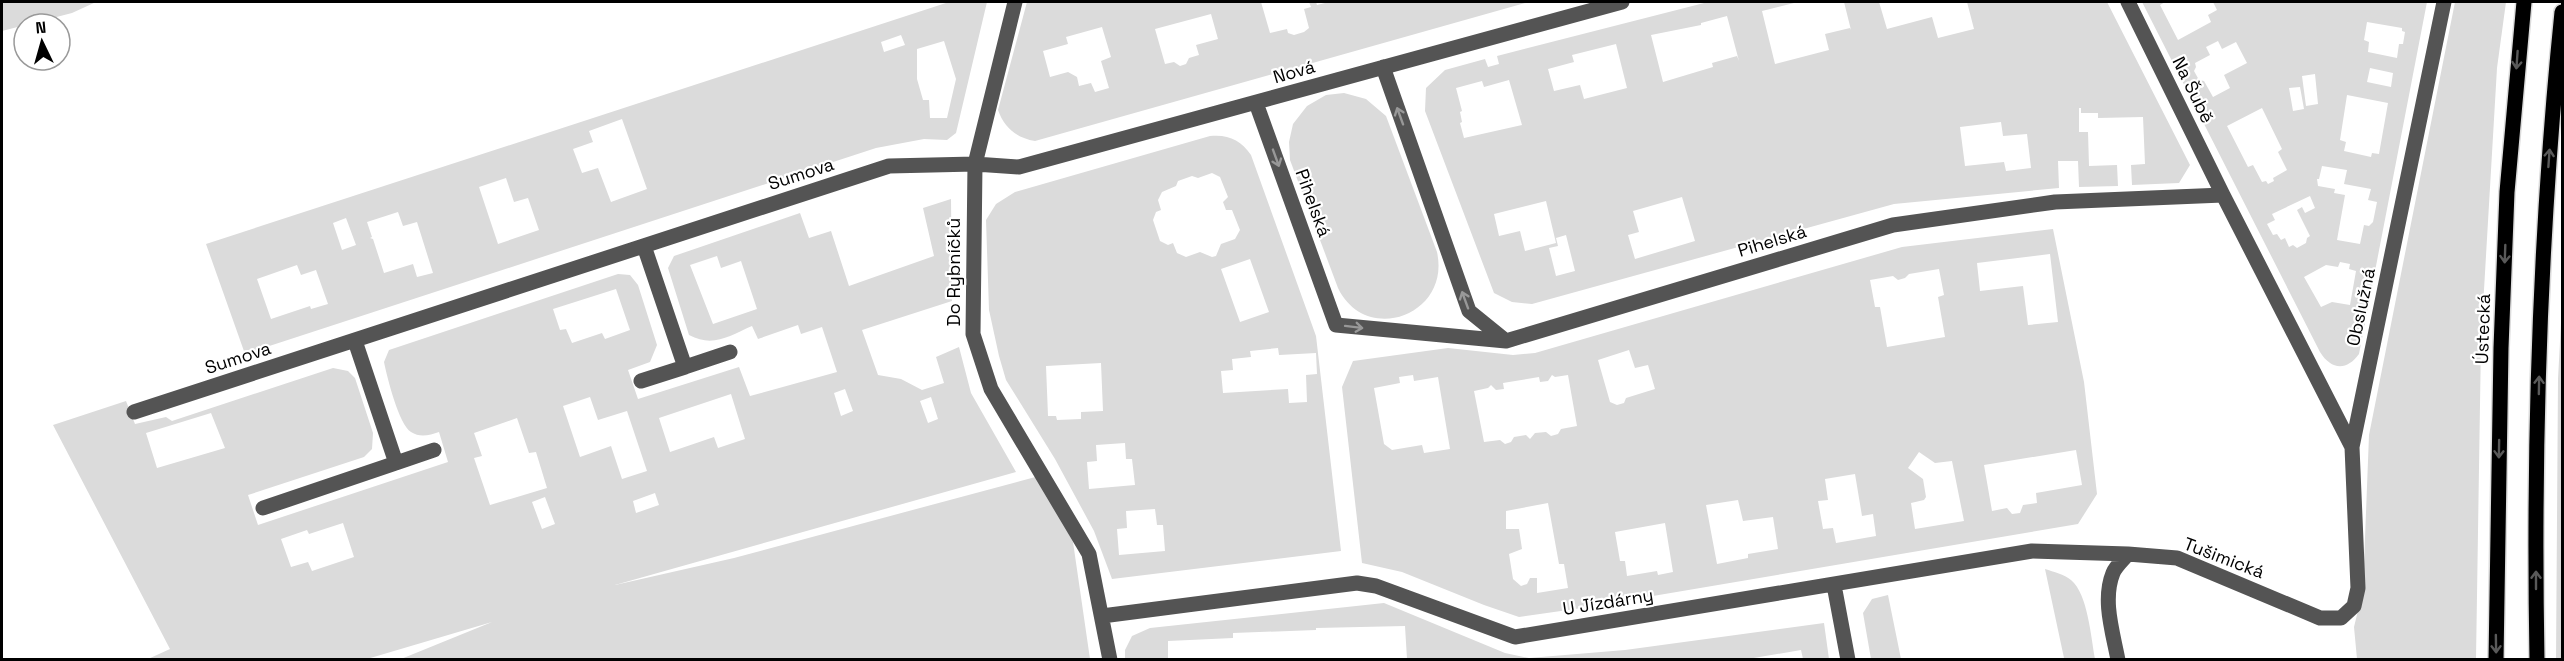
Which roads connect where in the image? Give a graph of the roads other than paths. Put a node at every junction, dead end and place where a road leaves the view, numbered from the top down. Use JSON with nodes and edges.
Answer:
{"nodes":[{"id":1,"x":1015,"y":2,"type":"edge"},
{"id":2,"x":1622,"y":2,"type":"edge"},
{"id":3,"x":2128,"y":2,"type":"edge"},
{"id":4,"x":2444,"y":2,"type":"edge"},
{"id":5,"x":2523,"y":2,"type":"edge"},
{"id":6,"x":2562,"y":12,"type":"edge"},
{"id":7,"x":1383,"y":67,"type":"junction"},
{"id":8,"x":1256,"y":103,"type":"junction"},
{"id":9,"x":975,"y":164,"type":"junction"},
{"id":10,"x":2223,"y":195,"type":"junction"},
{"id":11,"x":644,"y":246,"type":"junction"},
{"id":12,"x":355,"y":341,"type":"junction"},
{"id":13,"x":1506,"y":341,"type":"junction"},
{"id":14,"x":730,"y":352,"type":"dead end"},
{"id":15,"x":685,"y":367,"type":"junction"},
{"id":16,"x":641,"y":381,"type":"dead end"},
{"id":17,"x":134,"y":412,"type":"dead end"},
{"id":18,"x":2352,"y":447,"type":"junction"},
{"id":19,"x":434,"y":450,"type":"dead end"},
{"id":20,"x":396,"y":463,"type":"junction"},
{"id":21,"x":263,"y":508,"type":"dead end"},
{"id":22,"x":2128,"y":554,"type":"junction"},
{"id":23,"x":1834,"y":585,"type":"junction"},
{"id":24,"x":1102,"y":616,"type":"junction"},
{"id":25,"x":2341,"y":618,"type":"joint"},
{"id":26,"x":1110,"y":660,"type":"edge"},
{"id":27,"x":1848,"y":660,"type":"edge"},
{"id":28,"x":2118,"y":660,"type":"edge"},
{"id":29,"x":2496,"y":660,"type":"edge"},
{"id":30,"x":2537,"y":660,"type":"edge"}],
"edges":[{"from":1,"to":9,"type":"street","name":"Do Rybníčků"},
{"from":2,"to":7,"type":"street","name":"Nová"},
{"from":3,"to":10,"type":"street","name":"Na Šubě"},
{"from":4,"to":18,"type":"street","name":"Obslužná"},
{"from":5,"to":29,"type":"main road","name":"Ústecká","one_way":true},
{"from":30,"to":6,"type":"main road","one_way":true},
{"from":7,"to":8,"type":"street","name":"Nová"},
{"from":13,"to":7,"type":"street","one_way":true},
{"from":8,"to":9,"type":"street","name":"Nová"},
{"from":8,"to":13,"type":"street","name":"Pihelská","one_way":true},
{"from":9,"to":11,"type":"street","name":"Sumova"},
{"from":9,"to":24,"type":"street","name":"Do Rybníčků"},
{"from":10,"to":13,"type":"street","name":"Pihelská"},
{"from":10,"to":18,"type":"street","name":"Na Šubě"},
{"from":11,"to":12,"type":"street","name":"Sumova"},
{"from":11,"to":15,"type":"street"},
{"from":12,"to":17,"type":"street","name":"Sumova"},
{"from":12,"to":20,"type":"street"},
{"from":14,"to":15,"type":"street"},
{"from":15,"to":16,"type":"street"},
{"from":18,"to":25,"type":"street","name":"Obslužná"},
{"from":19,"to":20,"type":"street"},
{"from":20,"to":21,"type":"street"},
{"from":22,"to":23,"type":"street","name":"U Jízdárny"},
{"from":22,"to":25,"type":"street","name":"Tušimická"},
{"from":22,"to":28,"type":"street"},
{"from":23,"to":24,"type":"street","name":"U Jízdárny"},
{"from":23,"to":27,"type":"street"},
{"from":24,"to":26,"type":"street","name":"Do Rybníčků"}]}
